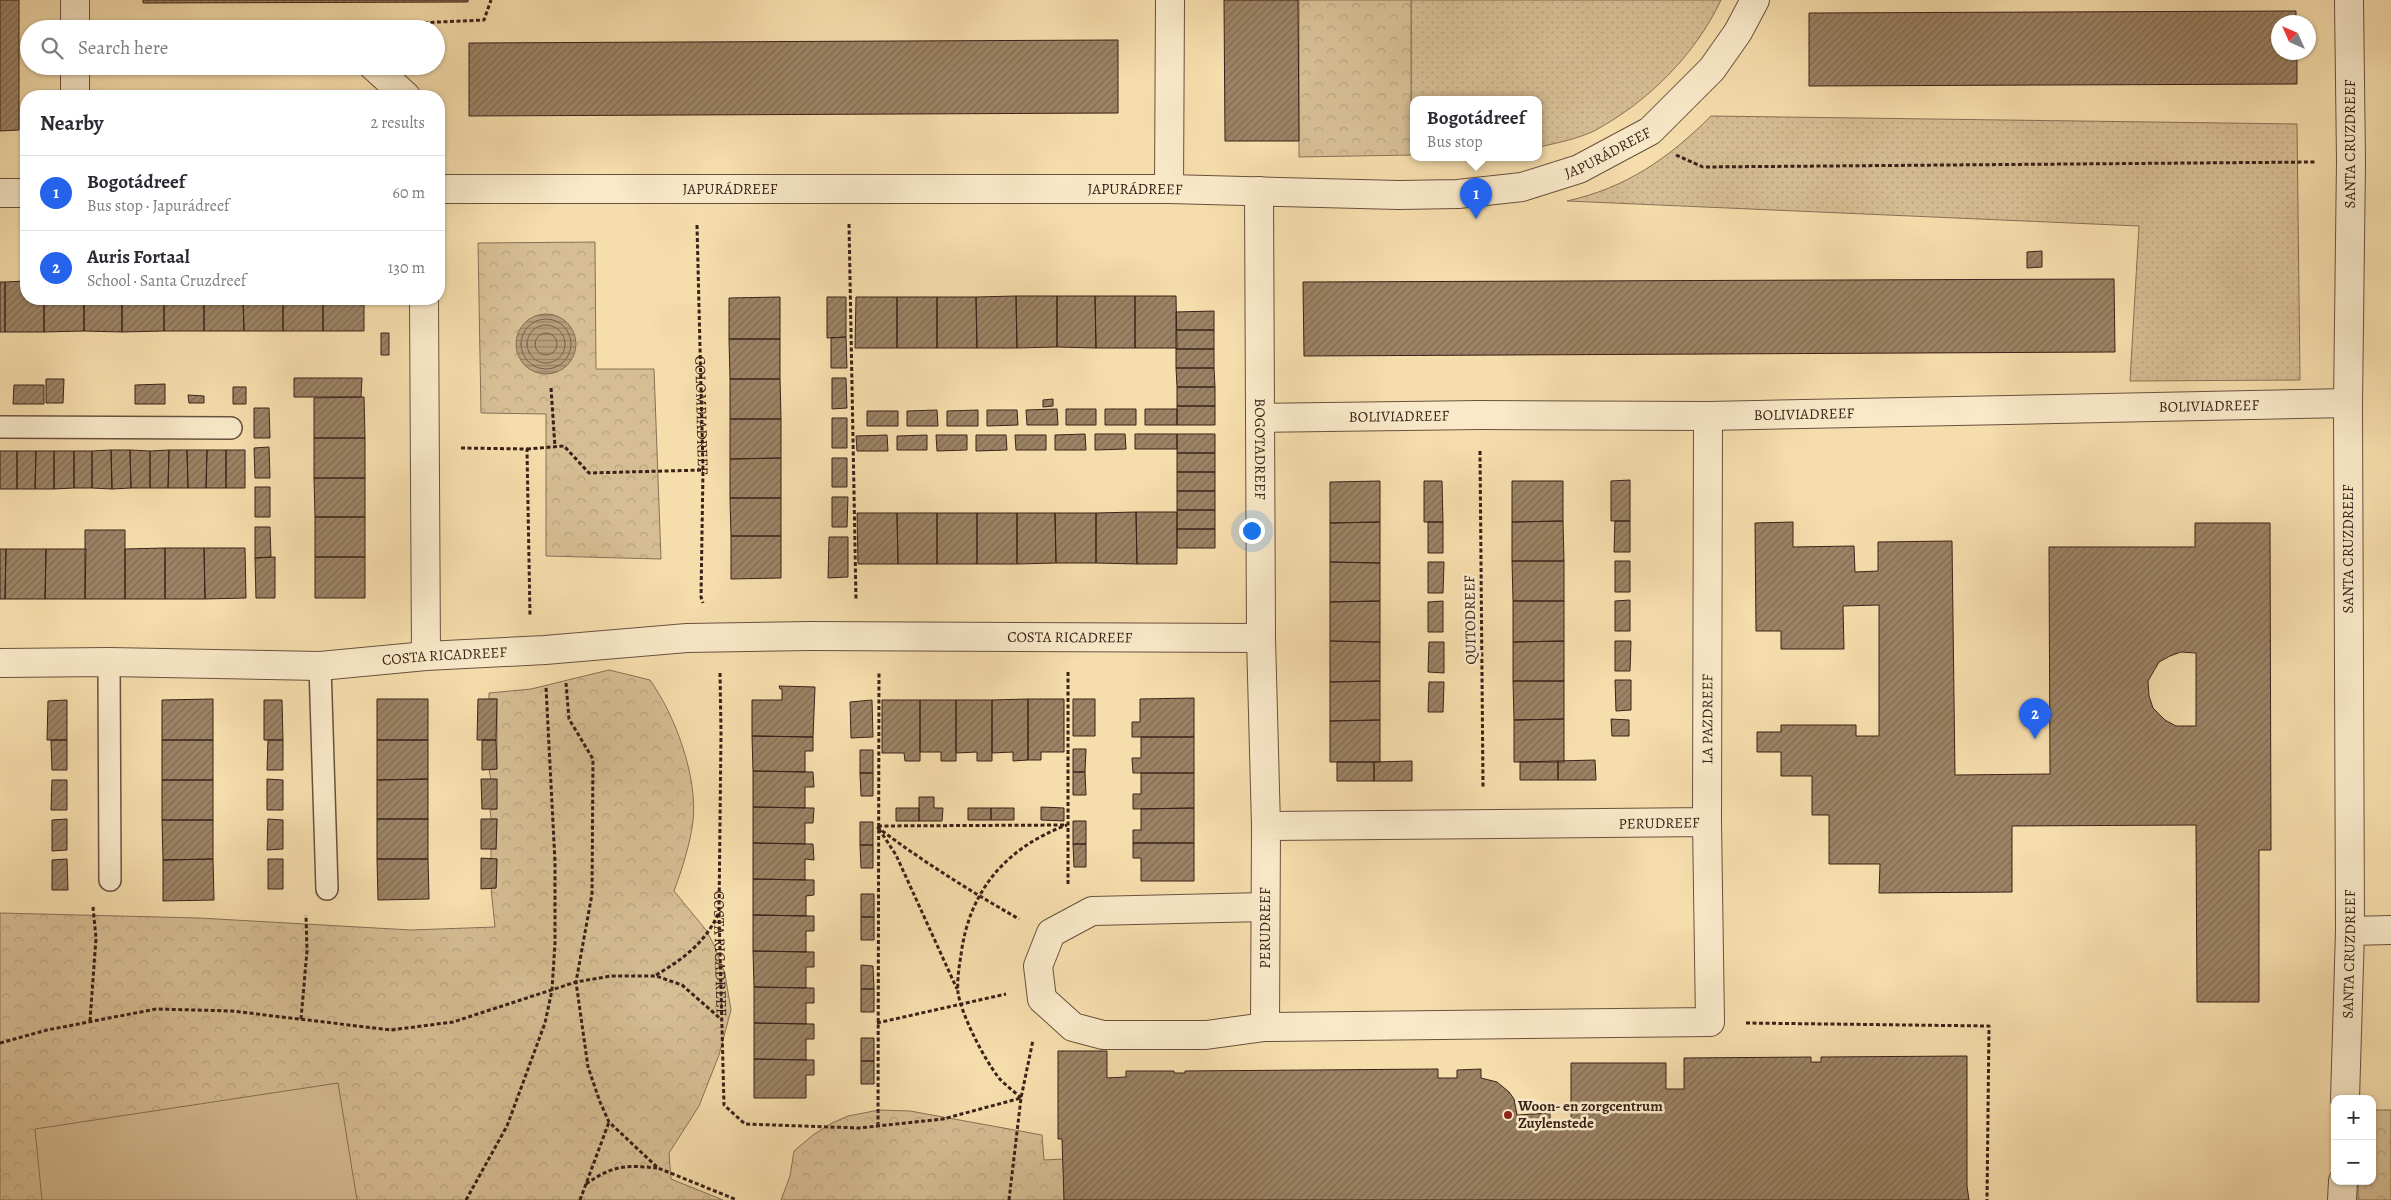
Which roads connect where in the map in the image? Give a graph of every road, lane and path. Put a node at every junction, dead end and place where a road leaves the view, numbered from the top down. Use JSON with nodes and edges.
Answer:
{"nodes":[{"id":1,"x":75,"y":0,"type":"edge"},
{"id":2,"x":491,"y":0,"type":"edge"},
{"id":3,"x":1170,"y":0,"type":"edge"},
{"id":4,"x":1755,"y":0,"type":"edge"},
{"id":5,"x":2349,"y":0,"type":"edge"},
{"id":6,"x":75,"y":20,"type":"edge"},
{"id":7,"x":445,"y":22,"type":"edge"},
{"id":8,"x":75,"y":75,"type":"edge"},
{"id":9,"x":383,"y":75,"type":"edge"},
{"id":10,"x":75,"y":90,"type":"edge"},
{"id":11,"x":399,"y":90,"type":"edge"},
{"id":12,"x":1650,"y":131,"type":"junction"},
{"id":13,"x":2352,"y":161,"type":"junction"},
{"id":14,"x":445,"y":189,"type":"edge"},
{"id":15,"x":696,"y":189,"type":"junction"},
{"id":16,"x":849,"y":189,"type":"junction"},
{"id":17,"x":1169,"y":189,"type":"junction"},
{"id":18,"x":1260,"y":191,"type":"junction"},
{"id":19,"x":0,"y":193,"type":"edge"},
{"id":20,"x":20,"y":193,"type":"edge"},
{"id":21,"x":424,"y":305,"type":"edge"},
{"id":22,"x":551,"y":388,"type":"dead end"},
{"id":23,"x":2348,"y":403,"type":"junction"},
{"id":24,"x":1480,"y":415,"type":"junction"},
{"id":25,"x":1708,"y":416,"type":"junction"},
{"id":26,"x":1260,"y":418,"type":"junction"},
{"id":27,"x":0,"y":428,"type":"edge"},
{"id":28,"x":231,"y":428,"type":"dead end"},
{"id":29,"x":555,"y":446,"type":"junction"},
{"id":30,"x":425,"y":448,"type":"junction"},
{"id":31,"x":527,"y":449,"type":"junction"},
{"id":32,"x":703,"y":470,"type":"junction"},
{"id":33,"x":868,"y":636,"type":"junction"},
{"id":34,"x":1068,"y":637,"type":"junction"},
{"id":35,"x":718,"y":638,"type":"junction"},
{"id":36,"x":1261,"y":638,"type":"junction"},
{"id":37,"x":554,"y":649,"type":"junction"},
{"id":38,"x":426,"y":656,"type":"junction"},
{"id":39,"x":109,"y":662,"type":"junction"},
{"id":40,"x":0,"y":663,"type":"edge"},
{"id":41,"x":320,"y":666,"type":"junction"},
{"id":42,"x":1708,"y":822,"type":"junction"},
{"id":43,"x":1068,"y":825,"type":"junction"},
{"id":44,"x":1484,"y":825,"type":"junction"},
{"id":45,"x":877,"y":826,"type":"junction"},
{"id":46,"x":1266,"y":826,"type":"junction"},
{"id":47,"x":110,"y":880,"type":"joint"},
{"id":48,"x":327,"y":889,"type":"joint"},
{"id":49,"x":978,"y":896,"type":"junction"},
{"id":50,"x":1265,"y":907,"type":"junction"},
{"id":51,"x":720,"y":912,"type":"junction"},
{"id":52,"x":1083,"y":915,"type":"junction"},
{"id":53,"x":2391,"y":930,"type":"edge"},
{"id":54,"x":2350,"y":931,"type":"junction"},
{"id":55,"x":1050,"y":937,"type":"junction"},
{"id":56,"x":656,"y":976,"type":"junction"},
{"id":57,"x":576,"y":982,"type":"junction"},
{"id":58,"x":552,"y":990,"type":"junction"},
{"id":59,"x":958,"y":991,"type":"junction"},
{"id":60,"x":1041,"y":993,"type":"junction"},
{"id":61,"x":961,"y":1004,"type":"junction"},
{"id":62,"x":301,"y":1019,"type":"junction"},
{"id":63,"x":722,"y":1020,"type":"junction"},
{"id":64,"x":90,"y":1021,"type":"junction"},
{"id":65,"x":1710,"y":1022,"type":"junction"},
{"id":66,"x":877,"y":1023,"type":"junction"},
{"id":67,"x":1265,"y":1027,"type":"junction"},
{"id":68,"x":0,"y":1043,"type":"edge"},
{"id":69,"x":2345,"y":1095,"type":"edge"},
{"id":70,"x":1021,"y":1098,"type":"junction"},
{"id":71,"x":609,"y":1122,"type":"junction"},
{"id":72,"x":878,"y":1126,"type":"junction"},
{"id":73,"x":658,"y":1168,"type":"junction"},
{"id":74,"x":586,"y":1184,"type":"junction"},
{"id":75,"x":2343,"y":1185,"type":"edge"},
{"id":76,"x":466,"y":1200,"type":"edge"},
{"id":77,"x":580,"y":1200,"type":"edge"},
{"id":78,"x":737,"y":1200,"type":"edge"},
{"id":79,"x":1009,"y":1200,"type":"edge"},
{"id":80,"x":1987,"y":1200,"type":"edge"},
{"id":81,"x":2342,"y":1200,"type":"edge"}],
"edges":[{"from":1,"to":6,"type":"street"},
{"from":2,"to":7,"type":"path"},
{"from":3,"to":17,"type":"street"},
{"from":4,"to":12,"type":"street","name":"JAPURÁDREEF"},
{"from":5,"to":13,"type":"street","name":"SANTA CRUZDREEF"},
{"from":8,"to":10,"type":"street"},
{"from":9,"to":11,"type":"street"},
{"from":12,"to":13,"type":"path"},
{"from":12,"to":18,"type":"street","name":"JAPURÁDREEF"},
{"from":13,"to":23,"type":"street","name":"SANTA CRUZDREEF"},
{"from":14,"to":15,"type":"street","name":"JAPURÁDREEF"},
{"from":15,"to":16,"type":"street","name":"JAPURÁDREEF"},
{"from":15,"to":32,"type":"path","name":"COLOMBIADREEF"},
{"from":16,"to":17,"type":"street","name":"JAPURÁDREEF"},
{"from":16,"to":33,"type":"path"},
{"from":17,"to":18,"type":"street","name":"JAPURÁDREEF"},
{"from":18,"to":26,"type":"street","name":"BOGOTADREEF"},
{"from":19,"to":20,"type":"street"},
{"from":21,"to":30,"type":"street"},
{"from":22,"to":29,"type":"path"},
{"from":23,"to":25,"type":"street","name":"BOLIVIADREEF"},
{"from":23,"to":54,"type":"street","name":"SANTA CRUZDREEF"},
{"from":24,"to":25,"type":"street","name":"BOLIVIADREEF"},
{"from":24,"to":26,"type":"street","name":"BOLIVIADREEF"},
{"from":24,"to":44,"type":"path","name":"QUITODREEF"},
{"from":25,"to":42,"type":"street","name":"LA PAZDREEF"},
{"from":26,"to":36,"type":"street","name":"BOGOTADREEF"},
{"from":27,"to":28,"type":"lane"},
{"from":29,"to":31,"type":"path"},
{"from":29,"to":32,"type":"path"},
{"from":30,"to":31,"type":"path"},
{"from":30,"to":38,"type":"street"},
{"from":31,"to":37,"type":"path"},
{"from":32,"to":35,"type":"path","name":"COLOMBIADREEF"},
{"from":33,"to":34,"type":"street","name":"COSTA RICADREEF"},
{"from":33,"to":35,"type":"street","name":"COSTA RICADREEF"},
{"from":33,"to":45,"type":"path"},
{"from":34,"to":36,"type":"street","name":"COSTA RICADREEF"},
{"from":34,"to":43,"type":"path"},
{"from":35,"to":37,"type":"street","name":"COSTA RICADREEF"},
{"from":35,"to":51,"type":"path","name":"COSTA RICADREEF"},
{"from":36,"to":46,"type":"street","name":"BOGOTADREEF"},
{"from":37,"to":38,"type":"street","name":"COSTA RICADREEF"},
{"from":37,"to":57,"type":"path"},
{"from":37,"to":58,"type":"path"},
{"from":38,"to":41,"type":"street","name":"COSTA RICADREEF"},
{"from":39,"to":40,"type":"street","name":"COSTA RICADREEF"},
{"from":39,"to":41,"type":"street","name":"COSTA RICADREEF"},
{"from":39,"to":47,"type":"lane"},
{"from":41,"to":48,"type":"lane"},
{"from":42,"to":44,"type":"street","name":"PERUDREEF"},
{"from":42,"to":65,"type":"street","name":"LA PAZDREEF"},
{"from":43,"to":45,"type":"path"},
{"from":43,"to":49,"type":"path"},
{"from":43,"to":52,"type":"path"},
{"from":44,"to":46,"type":"street","name":"PERUDREEF"},
{"from":45,"to":49,"type":"path"},
{"from":45,"to":59,"type":"path"},
{"from":45,"to":66,"type":"path"},
{"from":46,"to":50,"type":"street","name":"PERUDREEF"},
{"from":47,"to":64,"type":"path"},
{"from":48,"to":62,"type":"path"},
{"from":49,"to":55,"type":"path"},
{"from":49,"to":59,"type":"path"},
{"from":50,"to":52,"type":"street"},
{"from":50,"to":67,"type":"street","name":"PERUDREEF"},
{"from":51,"to":56,"type":"path"},
{"from":51,"to":63,"type":"path","name":"COSTA RICADREEF"},
{"from":52,"to":55,"type":"street"},
{"from":53,"to":54,"type":"street"},
{"from":54,"to":69,"type":"street","name":"SANTA CRUZDREEF"},
{"from":55,"to":60,"type":"street"},
{"from":56,"to":57,"type":"path"},
{"from":56,"to":63,"type":"path"},
{"from":57,"to":58,"type":"path"},
{"from":57,"to":71,"type":"path"},
{"from":58,"to":62,"type":"path"},
{"from":58,"to":76,"type":"path"},
{"from":59,"to":61,"type":"path"},
{"from":60,"to":61,"type":"path"},
{"from":60,"to":67,"type":"street"},
{"from":60,"to":70,"type":"path"},
{"from":61,"to":66,"type":"path"},
{"from":61,"to":70,"type":"path"},
{"from":62,"to":64,"type":"path"},
{"from":63,"to":72,"type":"path","name":"COSTA RICADREEF"},
{"from":64,"to":68,"type":"path"},
{"from":65,"to":67,"type":"street"},
{"from":65,"to":80,"type":"path"},
{"from":66,"to":72,"type":"path"},
{"from":70,"to":72,"type":"path","name":"COSTA RICADREEF"},
{"from":70,"to":79,"type":"path"},
{"from":71,"to":73,"type":"path"},
{"from":71,"to":74,"type":"path"},
{"from":73,"to":74,"type":"path"},
{"from":73,"to":78,"type":"path"},
{"from":74,"to":77,"type":"path"},
{"from":75,"to":81,"type":"street"}]}
